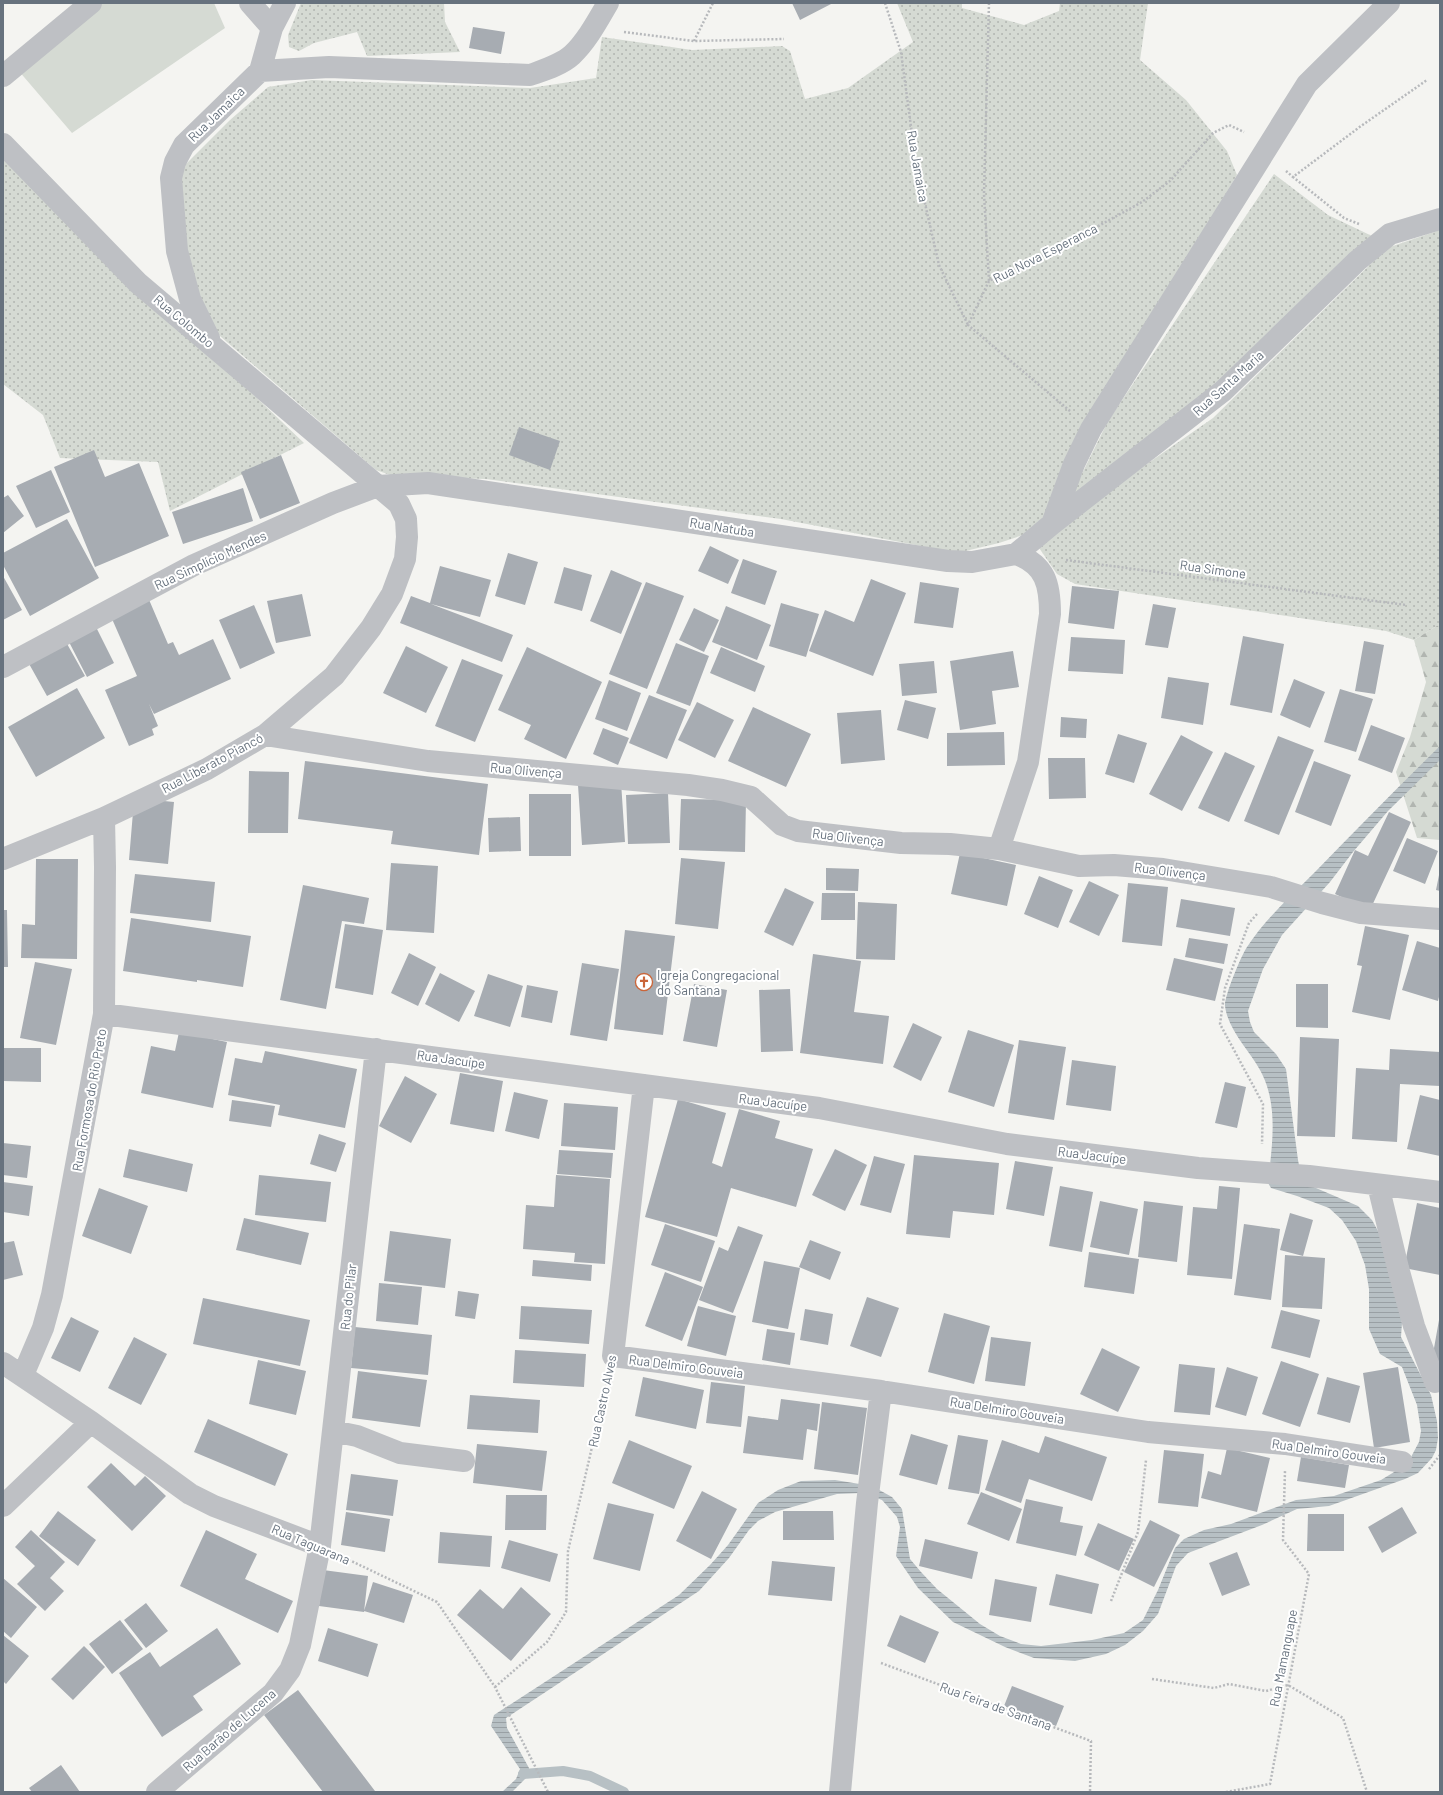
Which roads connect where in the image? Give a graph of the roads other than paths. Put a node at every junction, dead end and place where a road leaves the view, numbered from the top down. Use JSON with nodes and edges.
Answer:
{"nodes":[{"id":1,"x":91,"y":3,"type":"edge"},
{"id":2,"x":250,"y":3,"type":"edge"},
{"id":3,"x":285,"y":3,"type":"edge"},
{"id":4,"x":608,"y":3,"type":"edge"},
{"id":5,"x":1389,"y":3,"type":"edge"},
{"id":6,"x":272,"y":28,"type":"junction"},
{"id":7,"x":260,"y":71,"type":"junction"},
{"id":8,"x":3,"y":76,"type":"edge"},
{"id":9,"x":3,"y":144,"type":"edge"},
{"id":10,"x":1440,"y":219,"type":"edge"},
{"id":11,"x":212,"y":345,"type":"junction"},
{"id":12,"x":428,"y":483,"type":"joint"},
{"id":13,"x":378,"y":486,"type":"junction"},
{"id":14,"x":1052,"y":524,"type":"junction"},
{"id":15,"x":1016,"y":554,"type":"junction"},
{"id":16,"x":3,"y":667,"type":"edge"},
{"id":17,"x":265,"y":735,"type":"junction"},
{"id":18,"x":104,"y":818,"type":"junction"},
{"id":19,"x":999,"y":849,"type":"junction"},
{"id":20,"x":3,"y":859,"type":"edge"},
{"id":21,"x":1440,"y":919,"type":"edge"},
{"id":22,"x":104,"y":1014,"type":"junction"},
{"id":23,"x":376,"y":1049,"type":"junction"},
{"id":24,"x":644,"y":1085,"type":"junction"},
{"id":25,"x":1378,"y":1185,"type":"junction"},
{"id":26,"x":1440,"y":1192,"type":"edge"},
{"id":27,"x":612,"y":1356,"type":"joint"},
{"id":28,"x":3,"y":1363,"type":"edge"},
{"id":29,"x":23,"y":1376,"type":"junction"},
{"id":30,"x":1435,"y":1382,"type":"dead end"},
{"id":31,"x":882,"y":1391,"type":"junction"},
{"id":32,"x":91,"y":1422,"type":"junction"},
{"id":33,"x":333,"y":1431,"type":"junction"},
{"id":34,"x":464,"y":1461,"type":"dead end"},
{"id":35,"x":1402,"y":1462,"type":"dead end"},
{"id":36,"x":3,"y":1506,"type":"edge"},
{"id":37,"x":320,"y":1546,"type":"junction"},
{"id":38,"x":157,"y":1792,"type":"edge"},
{"id":39,"x":840,"y":1792,"type":"edge"}],
"edges":[{"from":1,"to":8,"type":"street"},
{"from":2,"to":6,"type":"street"},
{"from":3,"to":6,"type":"street"},
{"from":4,"to":7,"type":"street"},
{"from":5,"to":14,"type":"street"},
{"from":6,"to":7,"type":"street"},
{"from":7,"to":11,"type":"street","name":"Rua Jamaica"},
{"from":9,"to":11,"type":"street","name":"Rua Colombo"},
{"from":10,"to":14,"type":"street","name":"Rua Santa Maria"},
{"from":11,"to":13,"type":"street","name":"Rua Colombo"},
{"from":12,"to":13,"type":"street","name":"Rua Simplício Mendes"},
{"from":12,"to":15,"type":"street","name":"Rua Natuba"},
{"from":13,"to":16,"type":"street","name":"Rua Simplício Mendes"},
{"from":13,"to":17,"type":"street","name":"Rua Liberato Piancó"},
{"from":14,"to":15,"type":"street","name":"Rua Santa Maria"},
{"from":15,"to":19,"type":"street"},
{"from":17,"to":18,"type":"street","name":"Rua Liberato Piancó"},
{"from":17,"to":19,"type":"street","name":"Rua Olivença"},
{"from":18,"to":20,"type":"street","name":"Rua Liberato Piancó"},
{"from":18,"to":22,"type":"street","name":"Rua Formosa do Rio Preto"},
{"from":19,"to":21,"type":"street","name":"Rua Olivença"},
{"from":22,"to":23,"type":"street","name":"Rua Jacuípe"},
{"from":22,"to":29,"type":"street","name":"Rua Formosa do Rio Preto"},
{"from":23,"to":24,"type":"street","name":"Rua Jacuípe"},
{"from":23,"to":33,"type":"street","name":"Rua do Pilar"},
{"from":24,"to":25,"type":"street","name":"Rua Jacuípe"},
{"from":24,"to":27,"type":"street","name":"Rua Castro Alves"},
{"from":25,"to":26,"type":"street","name":"Rua Jacuípe"},
{"from":25,"to":30,"type":"street"},
{"from":27,"to":31,"type":"street","name":"Rua Delmiro Gouveia"},
{"from":28,"to":29,"type":"street","name":"Rua Taguarana"},
{"from":29,"to":32,"type":"street","name":"Rua Taguarana"},
{"from":31,"to":35,"type":"street","name":"Rua Delmiro Gouveia"},
{"from":31,"to":39,"type":"street"},
{"from":32,"to":36,"type":"street"},
{"from":32,"to":37,"type":"street","name":"Rua Taguarana"},
{"from":33,"to":34,"type":"street"},
{"from":33,"to":37,"type":"street","name":"Rua do Pilar"},
{"from":37,"to":38,"type":"street","name":"Rua Barão de Lucena"}]}
